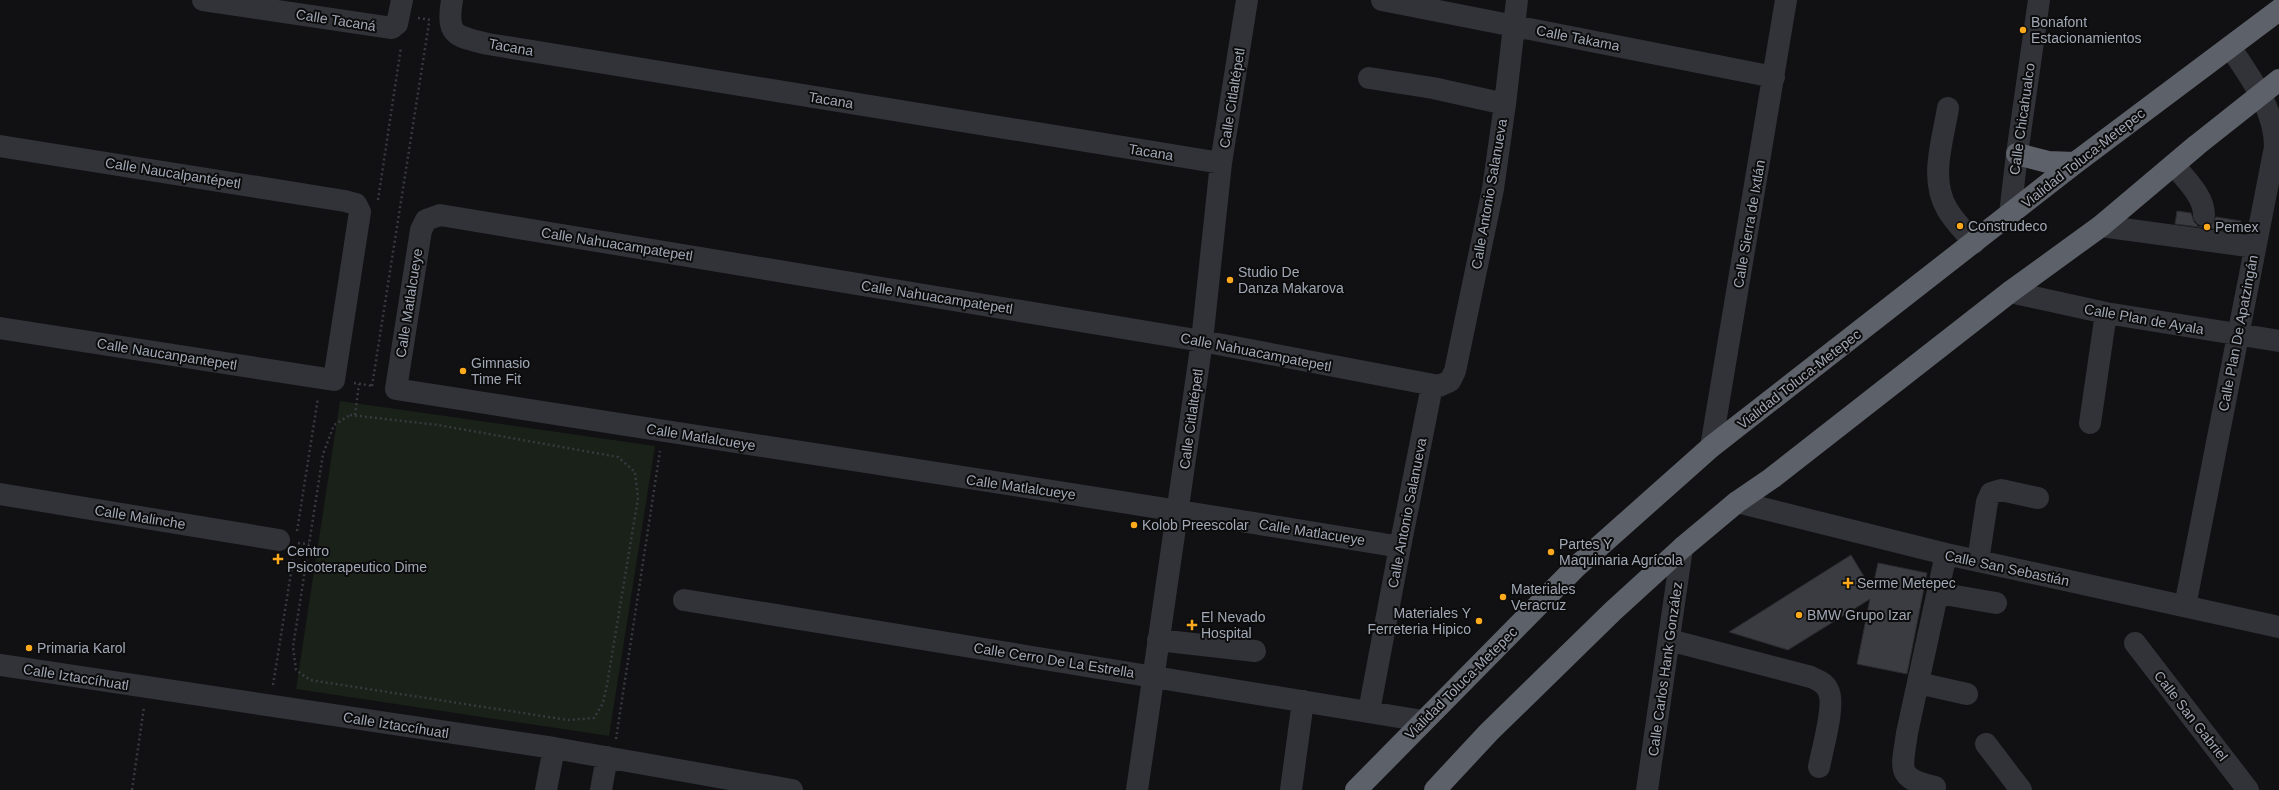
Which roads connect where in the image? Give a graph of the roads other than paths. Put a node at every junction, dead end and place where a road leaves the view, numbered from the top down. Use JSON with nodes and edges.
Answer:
{"nodes":[{"id":1,"x":203,"y":0,"type":"edge"},
{"id":2,"x":452,"y":0,"type":"edge"},
{"id":3,"x":1247,"y":0,"type":"edge"},
{"id":4,"x":1382,"y":0,"type":"edge"},
{"id":5,"x":1518,"y":0,"type":"edge"},
{"id":6,"x":1786,"y":0,"type":"edge"},
{"id":7,"x":2039,"y":0,"type":"edge"},
{"id":8,"x":2279,"y":10,"type":"edge"},
{"id":9,"x":401,"y":14,"type":"edge"},
{"id":10,"x":1514,"y":26,"type":"junction"},
{"id":11,"x":2230,"y":46,"type":"junction"},
{"id":12,"x":1774,"y":77,"type":"junction"},
{"id":13,"x":1369,"y":78,"type":"dead end"},
{"id":14,"x":2279,"y":80,"type":"edge"},
{"id":15,"x":2261,"y":94,"type":"junction"},
{"id":16,"x":1506,"y":104,"type":"junction"},
{"id":17,"x":1948,"y":108,"type":"dead end"},
{"id":18,"x":0,"y":146,"type":"edge"},
{"id":19,"x":2017,"y":154,"type":"junction"},
{"id":20,"x":2276,"y":162,"type":"edge"},
{"id":21,"x":1221,"y":163,"type":"junction"},
{"id":22,"x":2075,"y":163,"type":"junction"},
{"id":23,"x":2174,"y":165,"type":"junction"},
{"id":24,"x":2010,"y":214,"type":"junction"},
{"id":25,"x":2204,"y":215,"type":"dead end"},
{"id":26,"x":426,"y":220,"type":"joint"},
{"id":27,"x":2102,"y":226,"type":"junction"},
{"id":28,"x":1974,"y":243,"type":"junction"},
{"id":29,"x":2255,"y":247,"type":"junction"},
{"id":30,"x":2010,"y":292,"type":"junction"},
{"id":31,"x":2106,"y":313,"type":"junction"},
{"id":32,"x":0,"y":328,"type":"edge"},
{"id":33,"x":2237,"y":335,"type":"junction"},
{"id":34,"x":1202,"y":341,"type":"junction"},
{"id":35,"x":2279,"y":341,"type":"edge"},
{"id":36,"x":334,"y":380,"type":"joint"},
{"id":37,"x":1439,"y":385,"type":"junction"},
{"id":38,"x":2090,"y":423,"type":"dead end"},
{"id":39,"x":1711,"y":447,"type":"junction"},
{"id":40,"x":0,"y":494,"type":"edge"},
{"id":41,"x":2038,"y":498,"type":"dead end"},
{"id":42,"x":1737,"y":502,"type":"junction"},
{"id":43,"x":1177,"y":510,"type":"junction"},
{"id":44,"x":279,"y":540,"type":"dead end"},
{"id":45,"x":1400,"y":547,"type":"junction"},
{"id":46,"x":1682,"y":548,"type":"junction"},
{"id":47,"x":1946,"y":554,"type":"junction"},
{"id":48,"x":1978,"y":562,"type":"junction"},
{"id":49,"x":1938,"y":593,"type":"junction"},
{"id":50,"x":684,"y":600,"type":"dead end"},
{"id":51,"x":1996,"y":603,"type":"dead end"},
{"id":52,"x":2185,"y":606,"type":"junction"},
{"id":53,"x":2279,"y":627,"type":"edge"},
{"id":54,"x":1158,"y":640,"type":"junction"},
{"id":55,"x":1669,"y":640,"type":"junction"},
{"id":56,"x":2135,"y":643,"type":"dead end"},
{"id":57,"x":1255,"y":651,"type":"dead end"},
{"id":58,"x":0,"y":665,"type":"edge"},
{"id":59,"x":1152,"y":676,"type":"junction"},
{"id":60,"x":1918,"y":683,"type":"junction"},
{"id":61,"x":1967,"y":694,"type":"dead end"},
{"id":62,"x":1303,"y":701,"type":"junction"},
{"id":63,"x":1369,"y":711,"type":"junction"},
{"id":64,"x":1423,"y":721,"type":"junction"},
{"id":65,"x":1986,"y":744,"type":"dead end"},
{"id":66,"x":554,"y":748,"type":"junction"},
{"id":67,"x":610,"y":758,"type":"junction"},
{"id":68,"x":1818,"y":767,"type":"dead end"},
{"id":69,"x":1935,"y":787,"type":"dead end"},
{"id":70,"x":1438,"y":788,"type":"edge"},
{"id":71,"x":546,"y":790,"type":"edge"},
{"id":72,"x":601,"y":790,"type":"edge"},
{"id":73,"x":792,"y":790,"type":"edge"},
{"id":74,"x":1137,"y":790,"type":"edge"},
{"id":75,"x":1291,"y":790,"type":"edge"},
{"id":76,"x":1356,"y":790,"type":"edge"},
{"id":77,"x":1647,"y":790,"type":"edge"},
{"id":78,"x":2021,"y":790,"type":"edge"},
{"id":79,"x":2248,"y":790,"type":"edge"}],
"edges":[{"from":1,"to":9,"type":"street","name":"Calle Tacaná"},
{"from":2,"to":21,"type":"street","name":"Tacana"},
{"from":3,"to":21,"type":"street","name":"Calle Citlaltépetl"},
{"from":4,"to":10,"type":"street","name":"Calle Takama"},
{"from":5,"to":10,"type":"street","name":"Calle Antonio Salanueva"},
{"from":6,"to":12,"type":"street","name":"Calle Sierra de Ixtlán"},
{"from":7,"to":19,"type":"street","name":"Calle Chicahualco"},
{"from":8,"to":11,"type":"highway","name":"Vialidad Toluca-Metepec"},
{"from":10,"to":12,"type":"street","name":"Calle Takama"},
{"from":10,"to":16,"type":"street","name":"Calle Antonio Salanueva"},
{"from":11,"to":15,"type":"street","name":"Calle Plan De Apatzingán"},
{"from":11,"to":22,"type":"highway","name":"Vialidad Toluca-Metepec"},
{"from":12,"to":39,"type":"street","name":"Calle Sierra de Ixtlán"},
{"from":13,"to":16,"type":"street"},
{"from":14,"to":15,"type":"highway"},
{"from":15,"to":20,"type":"street","name":"Calle Plan De Apatzingán"},
{"from":15,"to":23,"type":"highway"},
{"from":16,"to":37,"type":"street","name":"Calle Antonio Salanueva"},
{"from":17,"to":28,"type":"street"},
{"from":18,"to":36,"type":"street","name":"Calle Naucalpantépetl"},
{"from":19,"to":22,"type":"highway"},
{"from":19,"to":24,"type":"street","name":"Calle Chicahualco"},
{"from":20,"to":29,"type":"street","name":"Calle Plan De Apatzingán"},
{"from":21,"to":34,"type":"street","name":"Calle Citlaltépetl"},
{"from":22,"to":24,"type":"highway","name":"Vialidad Toluca-Metepec"},
{"from":23,"to":25,"type":"street"},
{"from":23,"to":27,"type":"highway"},
{"from":24,"to":28,"type":"highway","name":"Vialidad Toluca-Metepec"},
{"from":26,"to":34,"type":"street","name":"Calle Nahuacampatepetl"},
{"from":26,"to":43,"type":"street","name":"Calle Matlalcueye"},
{"from":27,"to":29,"type":"street"},
{"from":27,"to":30,"type":"highway"},
{"from":28,"to":39,"type":"highway","name":"Vialidad Toluca-Metepec"},
{"from":29,"to":33,"type":"street","name":"Calle Plan De Apatzingán"},
{"from":30,"to":31,"type":"street","name":"Calle Plan de Ayala"},
{"from":30,"to":42,"type":"highway"},
{"from":31,"to":33,"type":"street","name":"Calle Plan de Ayala"},
{"from":31,"to":38,"type":"street"},
{"from":32,"to":36,"type":"street","name":"Calle Naucanpantepetl"},
{"from":33,"to":35,"type":"street","name":"Calle Plan de Ayala"},
{"from":33,"to":52,"type":"street","name":"Calle Plan De Apatzingán"},
{"from":34,"to":37,"type":"street","name":"Calle Nahuacampatepetl"},
{"from":34,"to":43,"type":"street","name":"Calle Citlaltépetl"},
{"from":37,"to":45,"type":"street","name":"Calle Antonio Salanueva"},
{"from":39,"to":64,"type":"highway","name":"Vialidad Toluca-Metepec"},
{"from":40,"to":44,"type":"street","name":"Calle Malinche"},
{"from":41,"to":48,"type":"street"},
{"from":42,"to":46,"type":"highway"},
{"from":42,"to":47,"type":"street","name":"Calle San Sebastián"},
{"from":43,"to":45,"type":"street","name":"Calle Matlacueye"},
{"from":43,"to":54,"type":"street","name":"Calle Citlaltépetl"},
{"from":45,"to":63,"type":"street","name":"Calle Antonio Salanueva"},
{"from":46,"to":55,"type":"street","name":"Calle Carlos Hank González"},
{"from":46,"to":70,"type":"highway"},
{"from":47,"to":48,"type":"street","name":"Calle San Sebastián"},
{"from":47,"to":49,"type":"street"},
{"from":48,"to":52,"type":"street","name":"Calle San Sebastián"},
{"from":49,"to":51,"type":"street"},
{"from":49,"to":60,"type":"street"},
{"from":50,"to":59,"type":"street","name":"Calle Cerro De La Estrella"},
{"from":52,"to":53,"type":"street","name":"Calle San Sebastián"},
{"from":54,"to":57,"type":"street"},
{"from":54,"to":59,"type":"street","name":"Calle Citlaltépetl"},
{"from":55,"to":68,"type":"street"},
{"from":55,"to":77,"type":"street","name":"Calle Carlos Hank González"},
{"from":56,"to":79,"type":"street","name":"Calle San Gabriel"},
{"from":58,"to":66,"type":"street","name":"Calle Iztaccíhuatl"},
{"from":59,"to":62,"type":"street","name":"Calle Cerro De La Estrella"},
{"from":59,"to":74,"type":"street","name":"Calle Citlaltépetl"},
{"from":60,"to":61,"type":"street"},
{"from":60,"to":69,"type":"street"},
{"from":62,"to":63,"type":"street","name":"Calle Cerro De La Estrella"},
{"from":62,"to":75,"type":"street"},
{"from":63,"to":64,"type":"street","name":"Calle Cerro De La Estrella"},
{"from":64,"to":76,"type":"highway","name":"Vialidad Toluca-Metepec"},
{"from":65,"to":78,"type":"street"},
{"from":66,"to":67,"type":"street","name":"Calle Iztaccíhuatl"},
{"from":66,"to":71,"type":"street"},
{"from":67,"to":72,"type":"street"},
{"from":67,"to":73,"type":"street","name":"Calle Iztaccíhuatl"}]}
